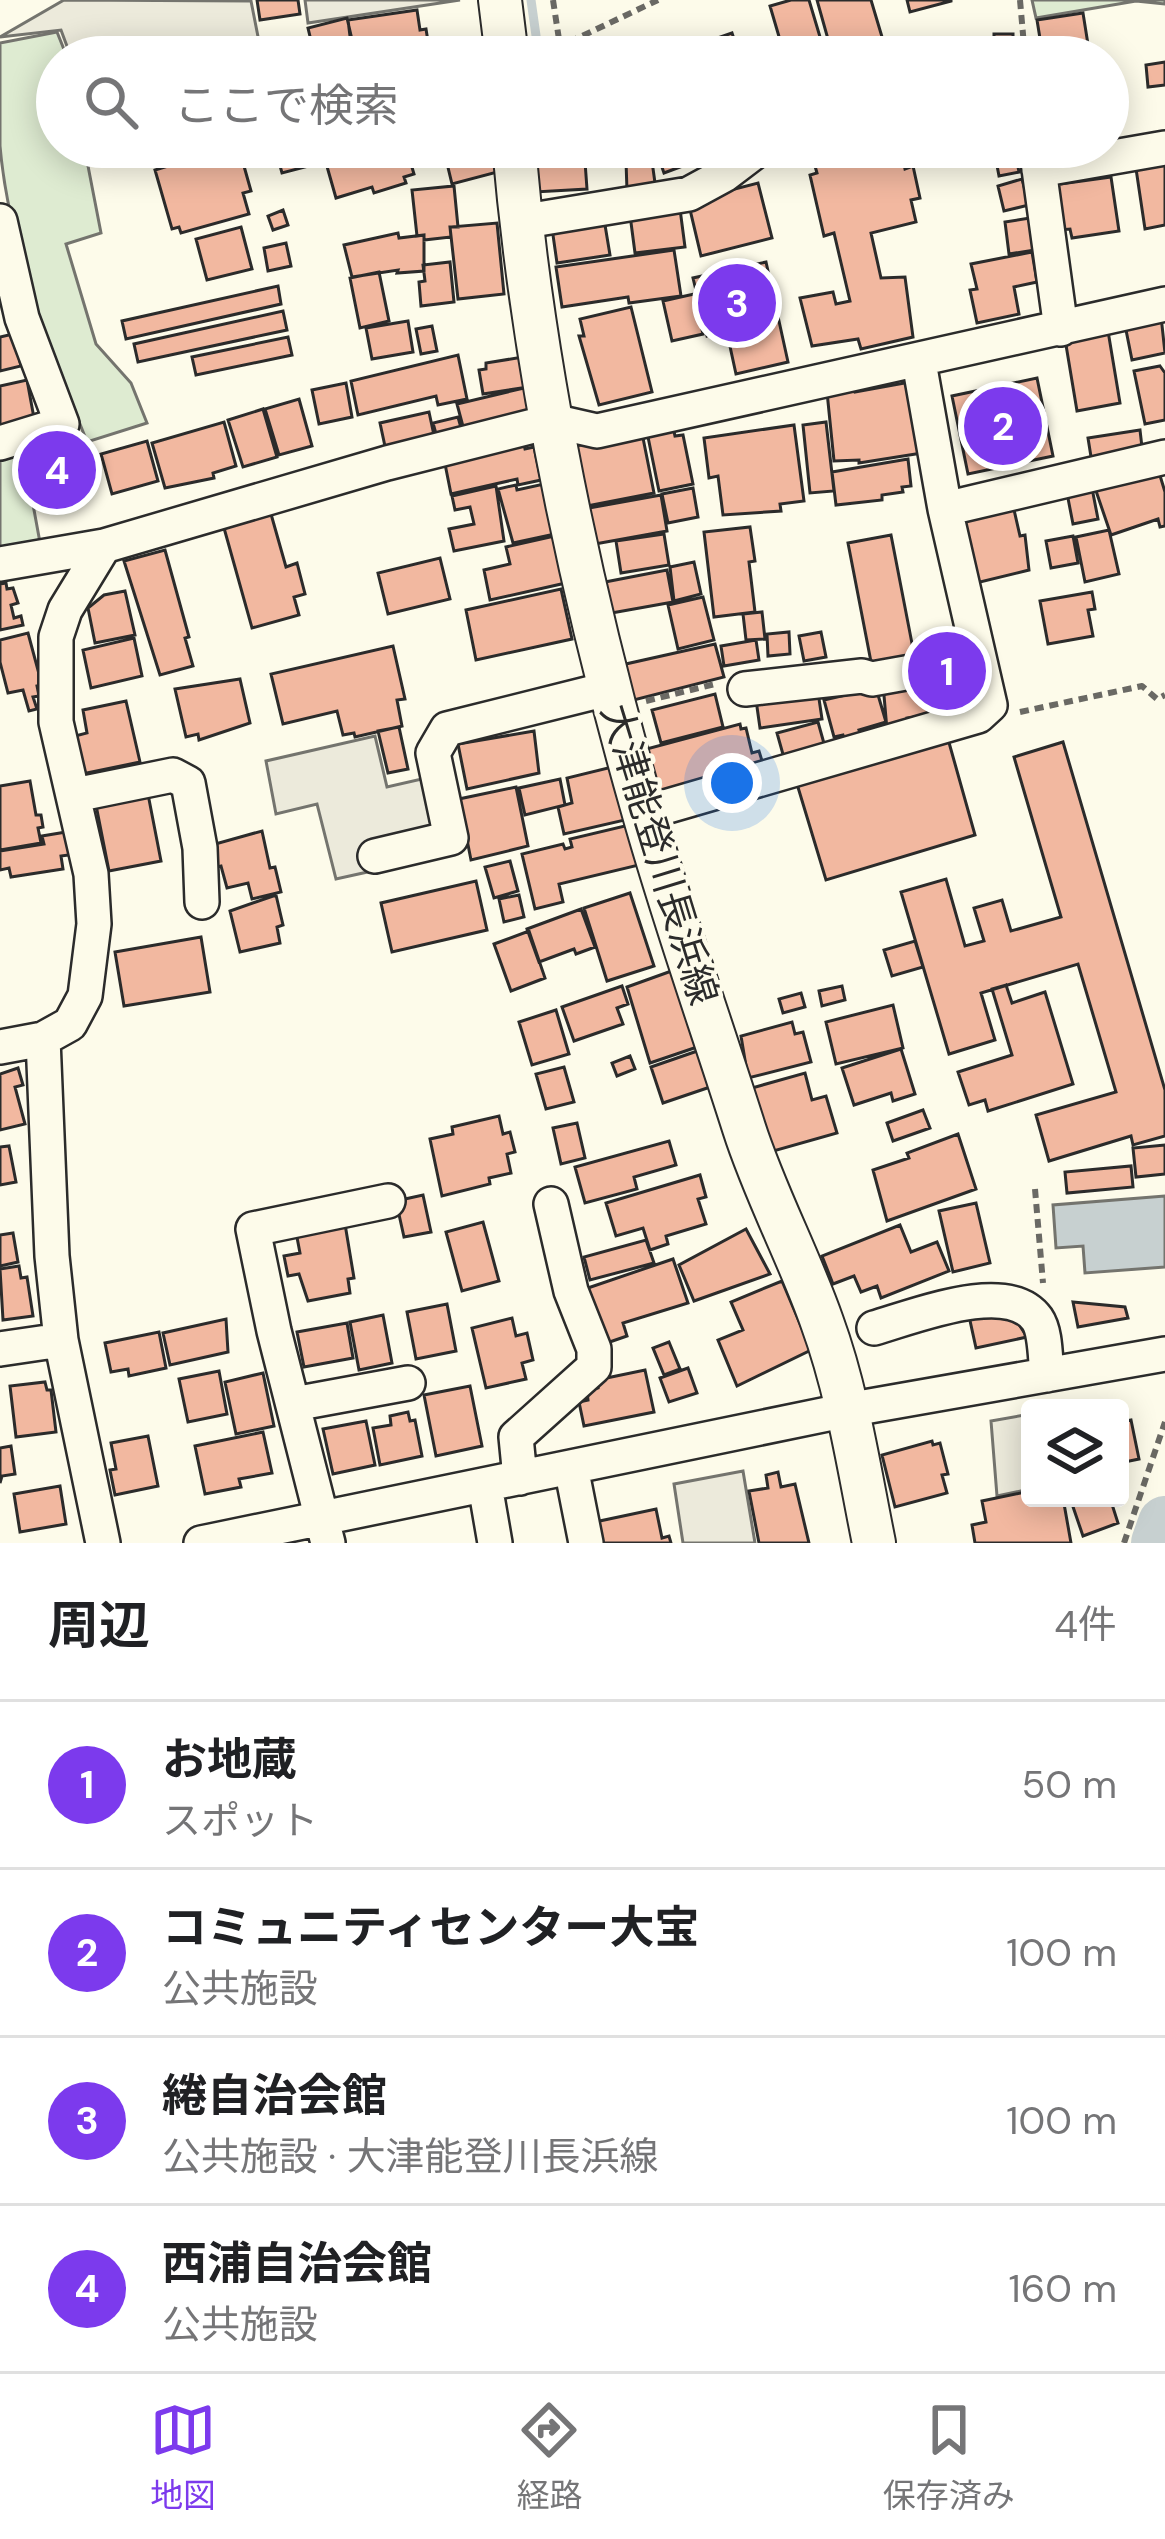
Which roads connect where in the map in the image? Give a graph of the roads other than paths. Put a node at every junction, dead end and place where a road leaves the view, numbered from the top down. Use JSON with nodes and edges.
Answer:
{"nodes":[{"id":1,"x":500,"y":0,"type":"edge"},
{"id":2,"x":504,"y":36,"type":"edge"},
{"id":3,"x":1165,"y":148,"type":"edge"},
{"id":4,"x":1129,"y":151,"type":"edge"},
{"id":5,"x":516,"y":168,"type":"edge"},
{"id":6,"x":734,"y":168,"type":"edge"},
{"id":7,"x":1038,"y":168,"type":"edge"},
{"id":8,"x":0,"y":221,"type":"edge"},
{"id":9,"x":520,"y":222,"type":"junction"},
{"id":10,"x":1165,"y":304,"type":"edge"},
{"id":11,"x":11,"y":320,"type":"edge"},
{"id":12,"x":1061,"y":329,"type":"junction"},
{"id":13,"x":919,"y":362,"type":"junction"},
{"id":14,"x":553,"y":421,"type":"junction"},
{"id":15,"x":0,"y":443,"type":"edge"},
{"id":16,"x":1165,"y":457,"type":"edge"},
{"id":17,"x":945,"y":509,"type":"junction"},
{"id":18,"x":104,"y":546,"type":"junction"},
{"id":19,"x":0,"y":564,"type":"edge"},
{"id":20,"x":979,"y":662,"type":"junction"},
{"id":21,"x":745,"y":689,"type":"road end"},
{"id":22,"x":614,"y":698,"type":"junction"},
{"id":23,"x":75,"y":795,"type":"junction"},
{"id":24,"x":644,"y":813,"type":"junction"},
{"id":25,"x":375,"y":856,"type":"dead end"},
{"id":26,"x":202,"y":902,"type":"dead end"},
{"id":27,"x":43,"y":1040,"type":"junction"},
{"id":28,"x":0,"y":1047,"type":"edge"},
{"id":29,"x":388,"y":1201,"type":"dead end"},
{"id":30,"x":551,"y":1204,"type":"dead end"},
{"id":31,"x":874,"y":1328,"type":"dead end"},
{"id":32,"x":62,"y":1340,"type":"junction"},
{"id":33,"x":0,"y":1349,"type":"edge"},
{"id":34,"x":1165,"y":1354,"type":"edge"},
{"id":35,"x":1047,"y":1375,"type":"junction"},
{"id":36,"x":408,"y":1383,"type":"dead end"},
{"id":37,"x":294,"y":1404,"type":"junction"},
{"id":38,"x":847,"y":1410,"type":"junction"},
{"id":39,"x":572,"y":1467,"type":"junction"},
{"id":40,"x":520,"y":1478,"type":"junction"},
{"id":41,"x":485,"y":1485,"type":"junction"},
{"id":42,"x":326,"y":1531,"type":"edge"},
{"id":43,"x":103,"y":1543,"type":"edge"},
{"id":44,"x":201,"y":1543,"type":"edge"},
{"id":45,"x":495,"y":1543,"type":"edge"},
{"id":46,"x":586,"y":1543,"type":"edge"},
{"id":47,"x":874,"y":1543,"type":"edge"}],
"edges":[{"from":1,"to":2,"type":"main road"},
{"from":3,"to":4,"type":"street"},
{"from":5,"to":9,"type":"main road","name":"大津能登川長浜線"},
{"from":6,"to":9,"type":"street"},
{"from":7,"to":12,"type":"street"},
{"from":8,"to":11,"type":"street"},
{"from":9,"to":14,"type":"main road","name":"大津能登川長浜線"},
{"from":10,"to":12,"type":"street"},
{"from":11,"to":15,"type":"street"},
{"from":12,"to":13,"type":"street"},
{"from":13,"to":14,"type":"street"},
{"from":13,"to":17,"type":"street"},
{"from":14,"to":18,"type":"street"},
{"from":14,"to":22,"type":"main road","name":"大津能登川長浜線"},
{"from":16,"to":17,"type":"street"},
{"from":17,"to":20,"type":"street"},
{"from":18,"to":19,"type":"street"},
{"from":18,"to":23,"type":"street"},
{"from":20,"to":21,"type":"street"},
{"from":20,"to":24,"type":"street"},
{"from":22,"to":24,"type":"main road","name":"大津能登川長浜線"},
{"from":22,"to":25,"type":"street"},
{"from":23,"to":26,"type":"street"},
{"from":23,"to":27,"type":"street"},
{"from":24,"to":38,"type":"main road","name":"大津能登川長浜線"},
{"from":27,"to":28,"type":"street"},
{"from":27,"to":32,"type":"street"},
{"from":29,"to":37,"type":"street"},
{"from":30,"to":40,"type":"street"},
{"from":31,"to":35,"type":"street"},
{"from":32,"to":33,"type":"street"},
{"from":32,"to":43,"type":"street"},
{"from":34,"to":35,"type":"street"},
{"from":35,"to":38,"type":"street"},
{"from":36,"to":37,"type":"street"},
{"from":37,"to":42,"type":"street"},
{"from":38,"to":39,"type":"street"},
{"from":38,"to":47,"type":"main road","name":"大津能登川長浜線"},
{"from":39,"to":40,"type":"street"},
{"from":39,"to":46,"type":"street"},
{"from":40,"to":41,"type":"street"},
{"from":41,"to":42,"type":"street"},
{"from":41,"to":45,"type":"street"},
{"from":42,"to":44,"type":"street"}]}
